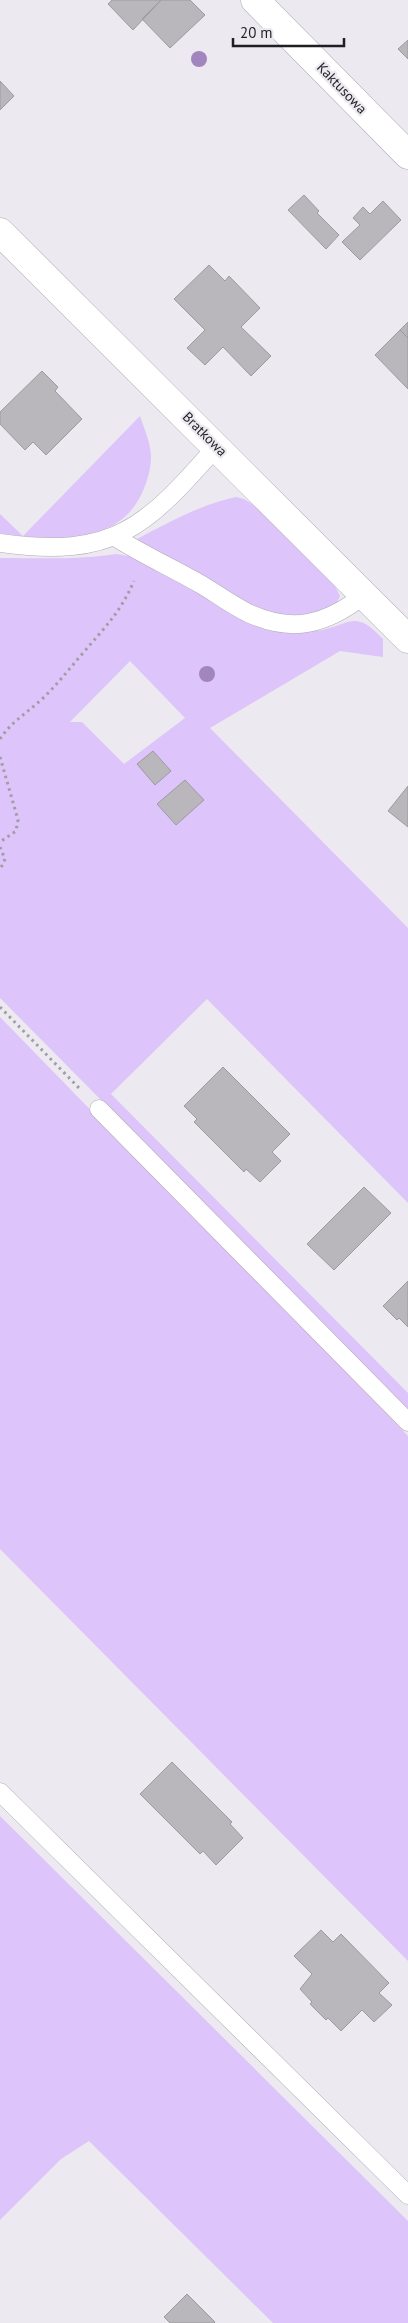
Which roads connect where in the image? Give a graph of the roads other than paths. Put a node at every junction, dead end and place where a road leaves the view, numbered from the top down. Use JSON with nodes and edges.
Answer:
{"nodes":[{"id":1,"x":256,"y":0,"type":"edge"},
{"id":2,"x":408,"y":155,"type":"edge"},
{"id":3,"x":0,"y":232,"type":"edge"},
{"id":4,"x":217,"y":446,"type":"junction"},
{"id":5,"x":115,"y":537,"type":"junction"},
{"id":6,"x":0,"y":542,"type":"edge"},
{"id":7,"x":364,"y":595,"type":"junction"},
{"id":8,"x":408,"y":639,"type":"edge"},
{"id":9,"x":99,"y":1109,"type":"road end"},
{"id":10,"x":408,"y":1422,"type":"edge"},
{"id":11,"x":0,"y":1792,"type":"edge"},
{"id":12,"x":408,"y":2195,"type":"edge"}],
"edges":[{"from":1,"to":2,"type":"street","name":"Kaktusowa"},
{"from":3,"to":4,"type":"street","name":"Bratkowa"},
{"from":4,"to":5,"type":"lane"},
{"from":4,"to":7,"type":"street","name":"Bratkowa"},
{"from":5,"to":6,"type":"lane"},
{"from":5,"to":7,"type":"lane"},
{"from":7,"to":8,"type":"street","name":"Bratkowa"},
{"from":9,"to":10,"type":"lane"},
{"from":11,"to":12,"type":"lane"}]}
